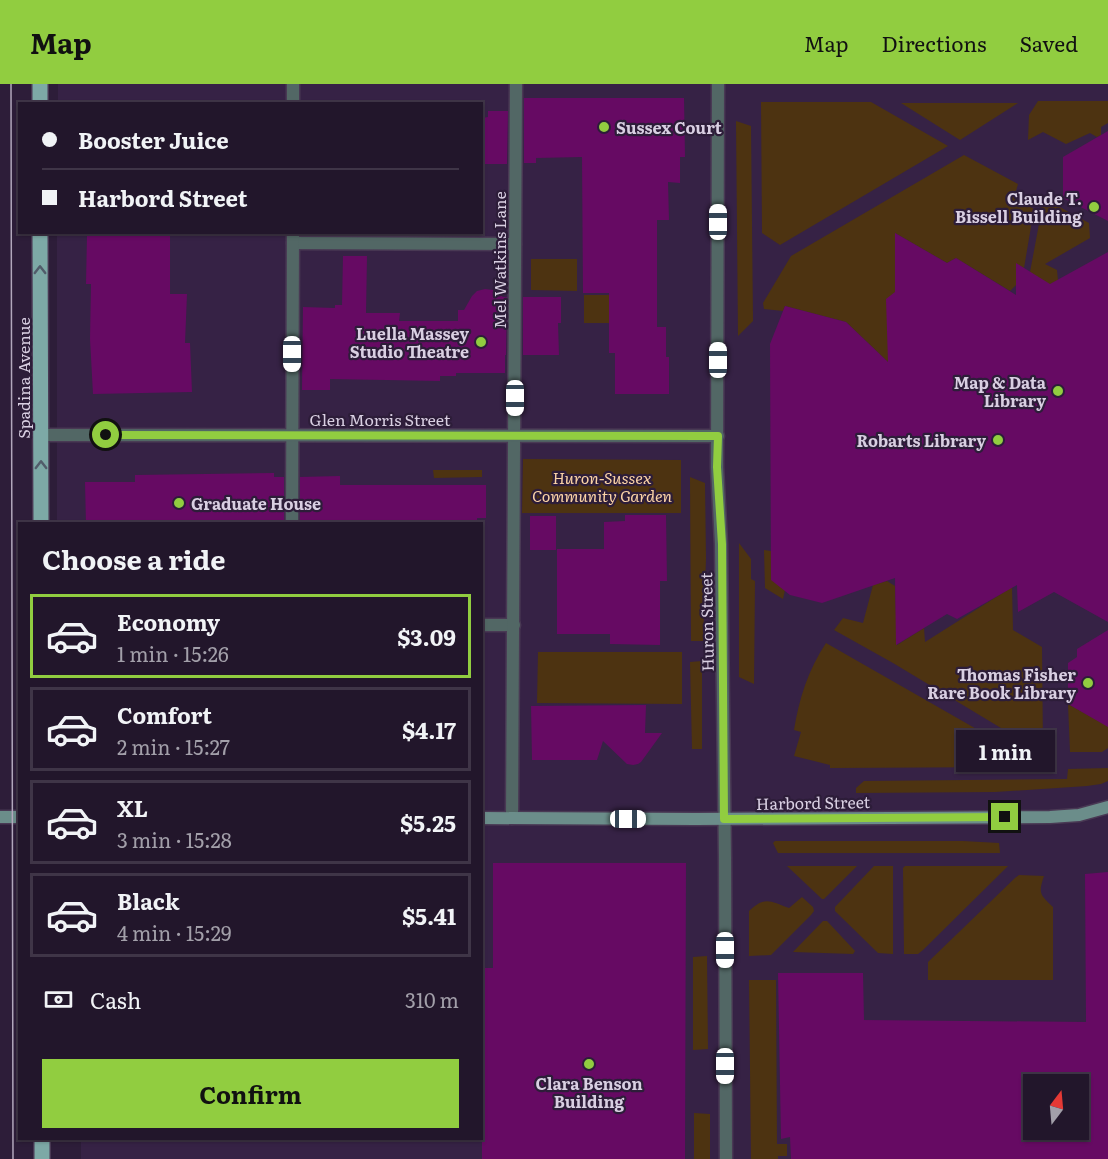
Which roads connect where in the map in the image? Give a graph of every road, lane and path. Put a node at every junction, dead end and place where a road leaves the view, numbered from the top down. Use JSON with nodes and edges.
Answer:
{"nodes":[{"id":1,"x":40,"y":84,"type":"edge"},
{"id":2,"x":293,"y":84,"type":"edge"},
{"id":3,"x":516,"y":84,"type":"edge"},
{"id":4,"x":718,"y":84,"type":"edge"},
{"id":5,"x":40,"y":102,"type":"edge"},
{"id":6,"x":293,"y":102,"type":"edge"},
{"id":7,"x":40,"y":234,"type":"edge"},
{"id":8,"x":293,"y":238,"type":"edge"},
{"id":9,"x":515,"y":244,"type":"junction"},
{"id":10,"x":41,"y":435,"type":"junction"},
{"id":11,"x":292,"y":435,"type":"junction"},
{"id":12,"x":515,"y":436,"type":"junction"},
{"id":13,"x":718,"y":436,"type":"junction"},
{"id":14,"x":41,"y":522,"type":"edge"},
{"id":15,"x":292,"y":522,"type":"edge"},
{"id":16,"x":483,"y":625,"type":"edge"},
{"id":17,"x":514,"y":625,"type":"junction"},
{"id":18,"x":1108,"y":807,"type":"edge"},
{"id":19,"x":0,"y":817,"type":"edge"},
{"id":20,"x":18,"y":817,"type":"edge"},
{"id":21,"x":483,"y":818,"type":"edge"},
{"id":22,"x":512,"y":818,"type":"junction"},
{"id":23,"x":724,"y":819,"type":"junction"},
{"id":24,"x":42,"y":1140,"type":"edge"},
{"id":25,"x":42,"y":1159,"type":"edge"},
{"id":26,"x":726,"y":1159,"type":"edge"}],
"edges":[{"from":1,"to":5,"type":"main road"},
{"from":2,"to":6,"type":"street"},
{"from":3,"to":9,"type":"street","name":"Mel Watkins Lane"},
{"from":4,"to":13,"type":"street","name":"Huron Street"},
{"from":10,"to":7,"type":"main road","name":"Spadina Avenue","one_way":true},
{"from":8,"to":9,"type":"street"},
{"from":8,"to":11,"type":"street"},
{"from":9,"to":12,"type":"street","name":"Mel Watkins Lane"},
{"from":10,"to":11,"type":"street","name":"Glen Morris Street"},
{"from":14,"to":10,"type":"main road","name":"Spadina Avenue","one_way":true},
{"from":11,"to":12,"type":"street","name":"Glen Morris Street"},
{"from":11,"to":15,"type":"street"},
{"from":12,"to":13,"type":"street","name":"Glen Morris Street"},
{"from":12,"to":17,"type":"street","name":"Mel Watkins Lane"},
{"from":13,"to":23,"type":"street","name":"Huron Street"},
{"from":16,"to":17,"type":"street"},
{"from":17,"to":22,"type":"street","name":"Mel Watkins Lane"},
{"from":18,"to":23,"type":"street","name":"Harbord Street"},
{"from":19,"to":20,"type":"street"},
{"from":21,"to":22,"type":"street","name":"Harbord Street"},
{"from":22,"to":23,"type":"street","name":"Harbord Street"},
{"from":23,"to":26,"type":"street","name":"Huron Street"},
{"from":24,"to":25,"type":"main road"}]}
